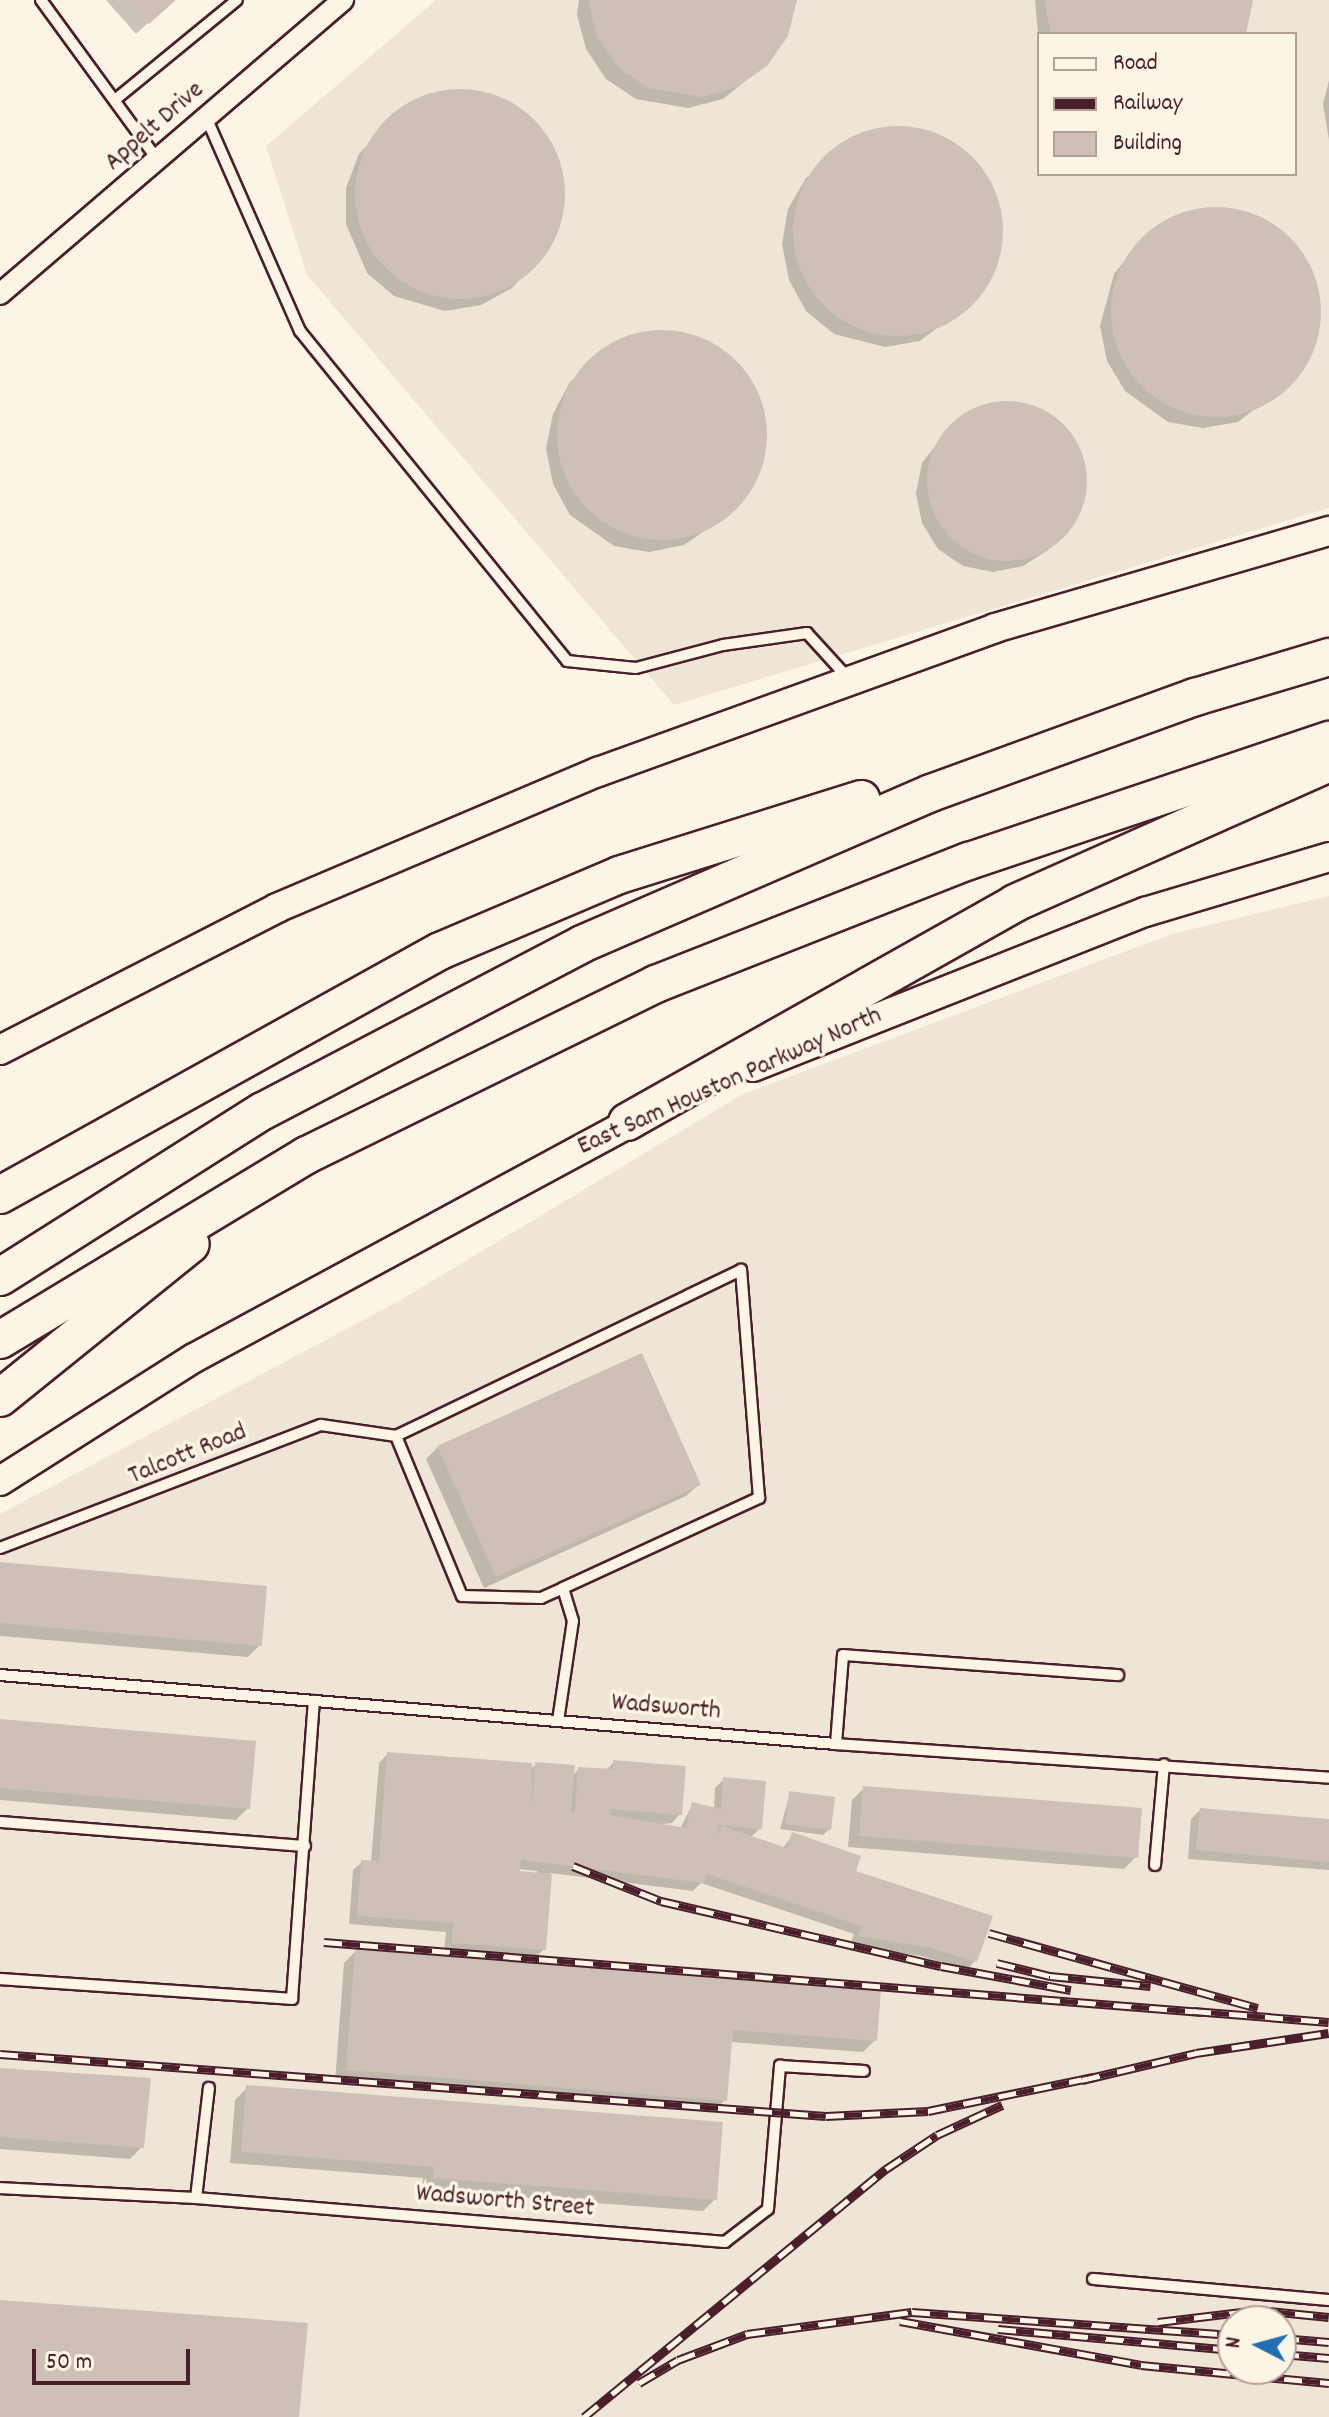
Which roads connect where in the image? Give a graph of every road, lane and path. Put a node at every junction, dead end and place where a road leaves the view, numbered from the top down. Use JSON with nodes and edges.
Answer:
{"nodes":[{"id":1,"x":41,"y":0,"type":"edge"},
{"id":2,"x":237,"y":0,"type":"edge"},
{"id":3,"x":343,"y":0,"type":"edge"},
{"id":4,"x":116,"y":99,"type":"junction"},
{"id":5,"x":206,"y":117,"type":"junction"},
{"id":6,"x":157,"y":159,"type":"junction"},
{"id":7,"x":2,"y":287,"type":"edge"},
{"id":8,"x":1329,"y":531,"type":"edge"},
{"id":9,"x":1329,"y":657,"type":"edge"},
{"id":10,"x":851,"y":681,"type":"junction"},
{"id":11,"x":1195,"y":697,"type":"junction"},
{"id":12,"x":1329,"y":740,"type":"edge"},
{"id":13,"x":1329,"y":763,"type":"edge"},
{"id":14,"x":1329,"y":857,"type":"edge"},
{"id":15,"x":0,"y":1050,"type":"edge"},
{"id":16,"x":263,"y":1111,"type":"junction"},
{"id":17,"x":627,"y":1122,"type":"junction"},
{"id":18,"x":307,"y":1155,"type":"junction"},
{"id":19,"x":0,"y":1195,"type":"edge"},
{"id":20,"x":0,"y":1246,"type":"edge"},
{"id":21,"x":0,"y":1277,"type":"edge"},
{"id":22,"x":0,"y":1340,"type":"edge"},
{"id":23,"x":0,"y":1398,"type":"edge"},
{"id":24,"x":396,"y":1436,"type":"junction"},
{"id":25,"x":0,"y":1481,"type":"edge"},
{"id":26,"x":0,"y":1548,"type":"edge"},
{"id":27,"x":563,"y":1588,"type":"junction"},
{"id":28,"x":0,"y":1675,"type":"edge"},
{"id":29,"x":1118,"y":1675,"type":"dead end"},
{"id":30,"x":314,"y":1701,"type":"junction"},
{"id":31,"x":558,"y":1721,"type":"junction"},
{"id":32,"x":836,"y":1744,"type":"junction"},
{"id":33,"x":1164,"y":1764,"type":"junction"},
{"id":34,"x":1329,"y":1778,"type":"edge"},
{"id":35,"x":0,"y":1822,"type":"edge"},
{"id":36,"x":305,"y":1846,"type":"junction"},
{"id":37,"x":1155,"y":1865,"type":"dead end"},
{"id":38,"x":0,"y":1979,"type":"edge"},
{"id":39,"x":864,"y":2071,"type":"dead end"},
{"id":40,"x":209,"y":2088,"type":"dead end"},
{"id":41,"x":0,"y":2188,"type":"edge"},
{"id":42,"x":196,"y":2198,"type":"junction"},
{"id":43,"x":1093,"y":2279,"type":"dead end"},
{"id":44,"x":1329,"y":2300,"type":"edge"}],
"edges":[{"from":1,"to":4,"type":"lane"},
{"from":2,"to":4,"type":"lane"},
{"from":3,"to":5,"type":"street","name":"Appelt Drive"},
{"from":4,"to":6,"type":"lane"},
{"from":5,"to":6,"type":"street","name":"Appelt Drive"},
{"from":5,"to":10,"type":"lane"},
{"from":6,"to":7,"type":"street","name":"Appelt Drive"},
{"from":8,"to":10,"type":"main road"},
{"from":9,"to":11,"type":"highway"},
{"from":10,"to":15,"type":"main road"},
{"from":11,"to":16,"type":"highway"},
{"from":11,"to":19,"type":"highway"},
{"from":12,"to":18,"type":"highway"},
{"from":13,"to":17,"type":"highway"},
{"from":14,"to":17,"type":"main road","name":"East Sam Houston Parkway North"},
{"from":16,"to":20,"type":"highway"},
{"from":16,"to":21,"type":"highway"},
{"from":17,"to":25,"type":"main road","name":"East Sam Houston Parkway North"},
{"from":18,"to":22,"type":"highway"},
{"from":18,"to":23,"type":"highway"},
{"from":24,"to":26,"type":"lane","name":"Talcott Road"},
{"from":24,"to":27,"type":"lane"},
{"from":24,"to":27,"type":"lane"},
{"from":27,"to":31,"type":"lane"},
{"from":28,"to":30,"type":"lane","name":"Wadsworth"},
{"from":29,"to":32,"type":"lane"},
{"from":30,"to":31,"type":"lane","name":"Wadsworth"},
{"from":30,"to":36,"type":"lane"},
{"from":31,"to":32,"type":"lane","name":"Wadsworth"},
{"from":32,"to":33,"type":"lane","name":"Wadsworth"},
{"from":33,"to":34,"type":"lane","name":"Wadsworth"},
{"from":33,"to":37,"type":"lane"},
{"from":35,"to":36,"type":"lane"},
{"from":36,"to":38,"type":"lane"},
{"from":39,"to":42,"type":"lane","name":"Wadsworth Street"},
{"from":40,"to":42,"type":"lane"},
{"from":41,"to":42,"type":"lane","name":"Wadsworth Street"},
{"from":43,"to":44,"type":"lane"}]}
